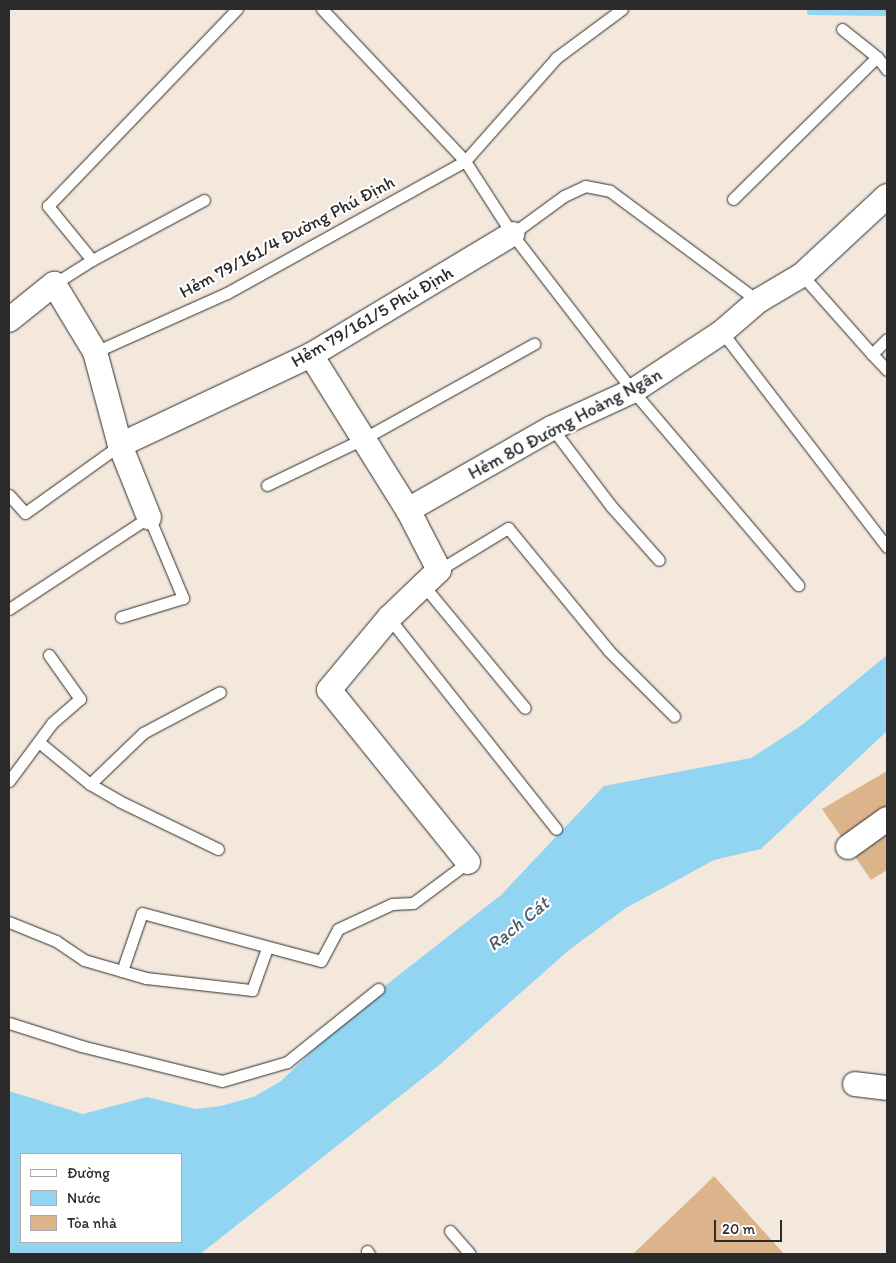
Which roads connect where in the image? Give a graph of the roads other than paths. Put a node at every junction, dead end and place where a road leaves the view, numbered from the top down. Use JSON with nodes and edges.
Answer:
{"nodes":[{"id":1,"x":237,"y":9,"type":"edge"},
{"id":2,"x":322,"y":9,"type":"edge"},
{"id":3,"x":622,"y":9,"type":"edge"},
{"id":4,"x":842,"y":29,"type":"dead end"},
{"id":5,"x":878,"y":57,"type":"junction"},
{"id":6,"x":887,"y":70,"type":"edge"},
{"id":7,"x":466,"y":161,"type":"junction"},
{"id":8,"x":887,"y":196,"type":"edge"},
{"id":9,"x":733,"y":199,"type":"dead end"},
{"id":10,"x":204,"y":200,"type":"dead end"},
{"id":11,"x":512,"y":234,"type":"junction"},
{"id":12,"x":92,"y":260,"type":"junction"},
{"id":13,"x":802,"y":275,"type":"junction"},
{"id":14,"x":54,"y":284,"type":"junction"},
{"id":15,"x":758,"y":301,"type":"junction"},
{"id":16,"x":9,"y":320,"type":"edge"},
{"id":17,"x":722,"y":332,"type":"junction"},
{"id":18,"x":887,"y":339,"type":"edge"},
{"id":19,"x":534,"y":344,"type":"dead end"},
{"id":20,"x":95,"y":352,"type":"junction"},
{"id":21,"x":872,"y":354,"type":"junction"},
{"id":22,"x":311,"y":355,"type":"junction"},
{"id":23,"x":887,"y":370,"type":"edge"},
{"id":24,"x":633,"y":392,"type":"junction"},
{"id":25,"x":552,"y":428,"type":"junction"},
{"id":26,"x":363,"y":439,"type":"junction"},
{"id":27,"x":120,"y":446,"type":"junction"},
{"id":28,"x":267,"y":485,"type":"dead end"},
{"id":29,"x":9,"y":495,"type":"edge"},
{"id":30,"x":408,"y":510,"type":"junction"},
{"id":31,"x":149,"y":517,"type":"junction"},
{"id":32,"x":887,"y":547,"type":"edge"},
{"id":33,"x":659,"y":560,"type":"dead end"},
{"id":34,"x":432,"y":578,"type":"junction"},
{"id":35,"x":798,"y":585,"type":"dead end"},
{"id":36,"x":9,"y":609,"type":"edge"},
{"id":37,"x":120,"y":617,"type":"dead end"},
{"id":38,"x":389,"y":618,"type":"junction"},
{"id":39,"x":49,"y":656,"type":"dead end"},
{"id":40,"x":220,"y":692,"type":"dead end"},
{"id":41,"x":525,"y":708,"type":"dead end"},
{"id":42,"x":674,"y":716,"type":"dead end"},
{"id":43,"x":40,"y":743,"type":"junction"},
{"id":44,"x":9,"y":781,"type":"edge"},
{"id":45,"x":90,"y":784,"type":"junction"},
{"id":46,"x":887,"y":819,"type":"edge"},
{"id":47,"x":556,"y":829,"type":"dead end"},
{"id":48,"x":848,"y":846,"type":"dead end"},
{"id":49,"x":218,"y":849,"type":"dead end"},
{"id":50,"x":468,"y":862,"type":"joint"},
{"id":51,"x":9,"y":922,"type":"edge"},
{"id":52,"x":267,"y":948,"type":"junction"},
{"id":53,"x":122,"y":971,"type":"junction"},
{"id":54,"x":378,"y":989,"type":"dead end"},
{"id":55,"x":9,"y":1023,"type":"edge"},
{"id":56,"x":855,"y":1084,"type":"dead end"},
{"id":57,"x":887,"y":1088,"type":"edge"},
{"id":58,"x":450,"y":1231,"type":"dead end"},
{"id":59,"x":470,"y":1254,"type":"edge"}],
"edges":[{"from":1,"to":12,"type":"lane"},
{"from":2,"to":7,"type":"lane"},
{"from":3,"to":7,"type":"lane"},
{"from":4,"to":5,"type":"lane"},
{"from":5,"to":6,"type":"lane"},
{"from":5,"to":9,"type":"lane"},
{"from":7,"to":11,"type":"lane"},
{"from":7,"to":20,"type":"lane","name":"Hẻm 79/161/4 Đường Phú Định"},
{"from":8,"to":13,"type":"street","name":"Hẻm 80 Đường Hoàng Ngân"},
{"from":10,"to":12,"type":"lane"},
{"from":11,"to":15,"type":"lane"},
{"from":11,"to":22,"type":"street","name":"Hẻm 79/161/5 Phú Định"},
{"from":11,"to":24,"type":"lane"},
{"from":12,"to":14,"type":"lane"},
{"from":13,"to":15,"type":"street","name":"Hẻm 80 Đường Hoàng Ngân"},
{"from":13,"to":21,"type":"lane"},
{"from":14,"to":16,"type":"street"},
{"from":14,"to":20,"type":"street"},
{"from":15,"to":17,"type":"street","name":"Hẻm 80 Đường Hoàng Ngân"},
{"from":17,"to":24,"type":"street","name":"Hẻm 80 Đường Hoàng Ngân"},
{"from":17,"to":32,"type":"lane"},
{"from":18,"to":21,"type":"lane"},
{"from":19,"to":26,"type":"lane"},
{"from":20,"to":27,"type":"street"},
{"from":21,"to":23,"type":"lane"},
{"from":22,"to":26,"type":"street"},
{"from":22,"to":27,"type":"street","name":"Hẻm 79/161/5 Phú Định"},
{"from":24,"to":25,"type":"street","name":"Hẻm 80 Đường Hoàng Ngân"},
{"from":24,"to":35,"type":"lane"},
{"from":25,"to":30,"type":"street","name":"Hẻm 80 Đường Hoàng Ngân"},
{"from":25,"to":33,"type":"lane"},
{"from":26,"to":28,"type":"lane"},
{"from":26,"to":30,"type":"street"},
{"from":27,"to":29,"type":"lane"},
{"from":27,"to":31,"type":"street"},
{"from":30,"to":34,"type":"street"},
{"from":31,"to":36,"type":"lane"},
{"from":31,"to":37,"type":"lane"},
{"from":34,"to":38,"type":"street"},
{"from":34,"to":41,"type":"lane"},
{"from":34,"to":42,"type":"lane"},
{"from":38,"to":47,"type":"lane"},
{"from":38,"to":50,"type":"street"},
{"from":39,"to":43,"type":"lane"},
{"from":40,"to":45,"type":"lane"},
{"from":43,"to":44,"type":"lane"},
{"from":43,"to":45,"type":"lane"},
{"from":45,"to":49,"type":"lane"},
{"from":46,"to":48,"type":"street"},
{"from":50,"to":52,"type":"lane"},
{"from":51,"to":53,"type":"lane"},
{"from":52,"to":53,"type":"lane"},
{"from":52,"to":53,"type":"lane"},
{"from":54,"to":55,"type":"lane"},
{"from":56,"to":57,"type":"street"},
{"from":58,"to":59,"type":"lane"}]}
